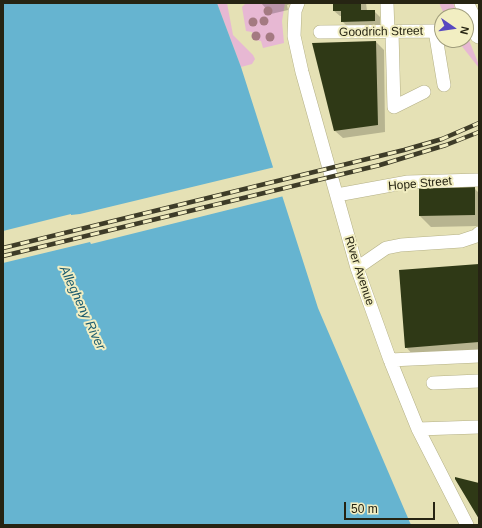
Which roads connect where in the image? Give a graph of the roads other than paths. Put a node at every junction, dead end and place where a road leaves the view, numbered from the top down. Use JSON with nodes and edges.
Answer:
{"nodes":[{"id":1,"x":298,"y":3,"type":"edge"},
{"id":2,"x":387,"y":3,"type":"edge"},
{"id":3,"x":464,"y":3,"type":"edge"},
{"id":4,"x":320,"y":32,"type":"dead end"},
{"id":5,"x":390,"y":32,"type":"junction"},
{"id":6,"x":479,"y":34,"type":"edge"},
{"id":7,"x":444,"y":85,"type":"dead end"},
{"id":8,"x":424,"y":92,"type":"dead end"},
{"id":9,"x":479,"y":180,"type":"edge"},
{"id":10,"x":337,"y":195,"type":"junction"},
{"id":11,"x":479,"y":233,"type":"edge"},
{"id":12,"x":357,"y":268,"type":"junction"},
{"id":13,"x":479,"y":356,"type":"edge"},
{"id":14,"x":390,"y":360,"type":"junction"},
{"id":15,"x":479,"y":381,"type":"edge"},
{"id":16,"x":433,"y":383,"type":"dead end"},
{"id":17,"x":479,"y":427,"type":"edge"},
{"id":18,"x":418,"y":429,"type":"junction"},
{"id":19,"x":467,"y":525,"type":"edge"}],
"edges":[{"from":1,"to":10,"type":"street","name":"River Avenue"},
{"from":2,"to":5,"type":"street"},
{"from":3,"to":6,"type":"highway"},
{"from":4,"to":5,"type":"street","name":"Goodrich Street"},
{"from":5,"to":7,"type":"street","name":"Goodrich Street"},
{"from":5,"to":8,"type":"street"},
{"from":9,"to":10,"type":"street","name":"Hope Street"},
{"from":10,"to":12,"type":"street","name":"River Avenue"},
{"from":11,"to":12,"type":"street"},
{"from":12,"to":14,"type":"street","name":"River Avenue"},
{"from":13,"to":14,"type":"street"},
{"from":14,"to":18,"type":"street","name":"River Avenue"},
{"from":15,"to":16,"type":"street"},
{"from":17,"to":18,"type":"street"},
{"from":18,"to":19,"type":"street","name":"River Avenue"}]}
